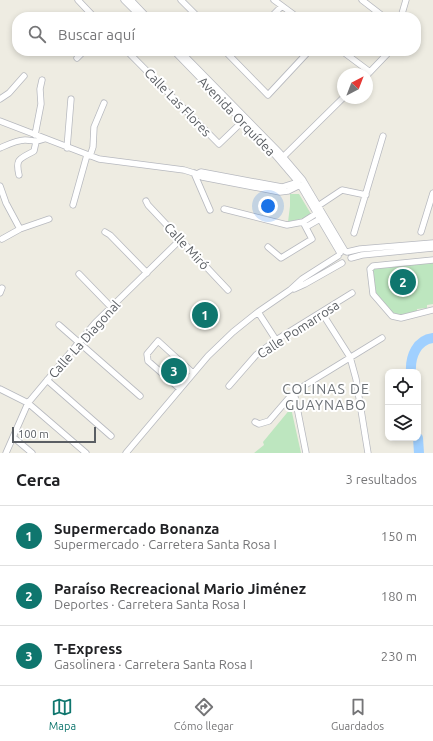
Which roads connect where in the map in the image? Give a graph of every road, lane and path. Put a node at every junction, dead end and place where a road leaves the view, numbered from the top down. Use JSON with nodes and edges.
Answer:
{"nodes":[{"id":1,"x":78,"y":0,"type":"edge"},
{"id":2,"x":124,"y":0,"type":"edge"},
{"id":3,"x":130,"y":0,"type":"edge"},
{"id":4,"x":181,"y":0,"type":"edge"},
{"id":5,"x":274,"y":0,"type":"edge"},
{"id":6,"x":362,"y":0,"type":"edge"},
{"id":7,"x":406,"y":0,"type":"edge"},
{"id":8,"x":282,"y":6,"type":"junction"},
{"id":9,"x":89,"y":12,"type":"edge"},
{"id":10,"x":136,"y":12,"type":"edge"},
{"id":11,"x":142,"y":12,"type":"edge"},
{"id":12,"x":193,"y":12,"type":"edge"},
{"id":13,"x":276,"y":12,"type":"edge"},
{"id":14,"x":290,"y":12,"type":"edge"},
{"id":15,"x":378,"y":12,"type":"edge"},
{"id":16,"x":403,"y":12,"type":"edge"},
{"id":17,"x":133,"y":56,"type":"edge"},
{"id":18,"x":181,"y":56,"type":"edge"},
{"id":19,"x":230,"y":56,"type":"edge"},
{"id":20,"x":304,"y":56,"type":"edge"},
{"id":21,"x":348,"y":56,"type":"edge"},
{"id":22,"x":385,"y":56,"type":"edge"},
{"id":23,"x":361,"y":68,"type":"edge"},
{"id":24,"x":373,"y":69,"type":"edge"},
{"id":25,"x":24,"y":76,"type":"dead end"},
{"id":26,"x":42,"y":80,"type":"dead end"},
{"id":27,"x":0,"y":99,"type":"edge"},
{"id":28,"x":71,"y":99,"type":"dead end"},
{"id":29,"x":104,"y":103,"type":"dead end"},
{"id":30,"x":337,"y":104,"type":"edge"},
{"id":31,"x":244,"y":120,"type":"junction"},
{"id":32,"x":0,"y":121,"type":"edge"},
{"id":33,"x":35,"y":135,"type":"junction"},
{"id":34,"x":383,"y":136,"type":"dead end"},
{"id":35,"x":44,"y":139,"type":"junction"},
{"id":36,"x":36,"y":142,"type":"junction"},
{"id":37,"x":0,"y":148,"type":"edge"},
{"id":38,"x":67,"y":148,"type":"junction"},
{"id":39,"x":88,"y":155,"type":"junction"},
{"id":40,"x":282,"y":159,"type":"junction"},
{"id":41,"x":195,"y":173,"type":"junction"},
{"id":42,"x":19,"y":175,"type":"dead end"},
{"id":43,"x":301,"y":182,"type":"junction"},
{"id":44,"x":0,"y":186,"type":"edge"},
{"id":45,"x":433,"y":193,"type":"edge"},
{"id":46,"x":366,"y":196,"type":"junction"},
{"id":47,"x":146,"y":201,"type":"dead end"},
{"id":48,"x":432,"y":203,"type":"edge"},
{"id":49,"x":73,"y":205,"type":"dead end"},
{"id":50,"x":318,"y":206,"type":"junction"},
{"id":51,"x":224,"y":209,"type":"dead end"},
{"id":52,"x":210,"y":210,"type":"dead end"},
{"id":53,"x":319,"y":216,"type":"junction"},
{"id":54,"x":49,"y":219,"type":"dead end"},
{"id":55,"x":304,"y":224,"type":"junction"},
{"id":56,"x":20,"y":229,"type":"junction"},
{"id":57,"x":105,"y":232,"type":"dead end"},
{"id":58,"x":421,"y":232,"type":"dead end"},
{"id":59,"x":354,"y":233,"type":"dead end"},
{"id":60,"x":2,"y":239,"type":"dead end"},
{"id":61,"x":181,"y":239,"type":"junction"},
{"id":62,"x":433,"y":242,"type":"edge"},
{"id":63,"x":268,"y":247,"type":"dead end"},
{"id":64,"x":433,"y":248,"type":"edge"},
{"id":65,"x":343,"y":253,"type":"junction"},
{"id":66,"x":351,"y":258,"type":"junction"},
{"id":67,"x":433,"y":260,"type":"edge"},
{"id":68,"x":342,"y":263,"type":"junction"},
{"id":69,"x":147,"y":273,"type":"junction"},
{"id":70,"x":79,"y":274,"type":"dead end"},
{"id":71,"x":228,"y":290,"type":"dead end"},
{"id":72,"x":290,"y":290,"type":"junction"},
{"id":73,"x":352,"y":293,"type":"dead end"},
{"id":74,"x":111,"y":307,"type":"junction"},
{"id":75,"x":433,"y":310,"type":"edge"},
{"id":76,"x":258,"y":312,"type":"junction"},
{"id":77,"x":322,"y":313,"type":"junction"},
{"id":78,"x":59,"y":325,"type":"dead end"},
{"id":79,"x":382,"y":338,"type":"dead end"},
{"id":80,"x":276,"y":340,"type":"junction"},
{"id":81,"x":79,"y":342,"type":"junction"},
{"id":82,"x":350,"y":357,"type":"junction"},
{"id":83,"x":193,"y":373,"type":"junction"},
{"id":84,"x":47,"y":380,"type":"junction"},
{"id":85,"x":230,"y":386,"type":"dead end"},
{"id":86,"x":0,"y":389,"type":"edge"},
{"id":87,"x":180,"y":389,"type":"junction"},
{"id":88,"x":294,"y":392,"type":"junction"},
{"id":89,"x":140,"y":396,"type":"dead end"},
{"id":90,"x":28,"y":403,"type":"junction"},
{"id":91,"x":255,"y":422,"type":"dead end"},
{"id":92,"x":111,"y":436,"type":"dead end"},
{"id":93,"x":13,"y":437,"type":"junction"},
{"id":94,"x":6,"y":453,"type":"edge"},
{"id":95,"x":32,"y":453,"type":"edge"},
{"id":96,"x":86,"y":453,"type":"edge"},
{"id":97,"x":126,"y":453,"type":"edge"},
{"id":98,"x":306,"y":453,"type":"edge"},
{"id":99,"x":368,"y":453,"type":"edge"}],
"edges":[{"from":1,"to":9,"type":"street"},
{"from":2,"to":10,"type":"street"},
{"from":3,"to":11,"type":"street"},
{"from":4,"to":12,"type":"street"},
{"from":5,"to":8,"type":"street"},
{"from":6,"to":15,"type":"street"},
{"from":7,"to":16,"type":"street"},
{"from":8,"to":13,"type":"street"},
{"from":8,"to":14,"type":"street"},
{"from":17,"to":31,"type":"street","name":"Calle Las Flores"},
{"from":18,"to":31,"type":"street","name":"Avenida Orquídea"},
{"from":19,"to":20,"type":"street"},
{"from":21,"to":23,"type":"street"},
{"from":22,"to":24,"type":"street"},
{"from":25,"to":27,"type":"street"},
{"from":26,"to":33,"type":"street"},
{"from":28,"to":38,"type":"street"},
{"from":29,"to":39,"type":"street"},
{"from":30,"to":40,"type":"street"},
{"from":31,"to":40,"type":"street","name":"Avenida Orquídea"},
{"from":32,"to":33,"type":"street"},
{"from":33,"to":35,"type":"street"},
{"from":34,"to":46,"type":"street"},
{"from":35,"to":36,"type":"street"},
{"from":35,"to":38,"type":"street"},
{"from":36,"to":37,"type":"street"},
{"from":36,"to":42,"type":"street"},
{"from":38,"to":39,"type":"street"},
{"from":39,"to":41,"type":"street"},
{"from":39,"to":49,"type":"street"},
{"from":40,"to":43,"type":"street","name":"Avenida Orquídea"},
{"from":41,"to":43,"type":"street"},
{"from":41,"to":52,"type":"street"},
{"from":43,"to":50,"type":"street","name":"Avenida Orquídea"},
{"from":43,"to":53,"type":"street","name":"Avenida Orquídea"},
{"from":44,"to":56,"type":"street"},
{"from":45,"to":48,"type":"street"},
{"from":46,"to":50,"type":"street"},
{"from":46,"to":59,"type":"street"},
{"from":47,"to":61,"type":"street","name":"Calle Miró"},
{"from":48,"to":58,"type":"street"},
{"from":50,"to":65,"type":"street","name":"Avenida Orquídea"},
{"from":51,"to":55,"type":"street"},
{"from":53,"to":55,"type":"street"},
{"from":53,"to":65,"type":"street","name":"Avenida Orquídea"},
{"from":54,"to":56,"type":"street"},
{"from":55,"to":63,"type":"street"},
{"from":56,"to":60,"type":"street"},
{"from":57,"to":69,"type":"street"},
{"from":61,"to":69,"type":"street","name":"Calle La Diagonal"},
{"from":61,"to":71,"type":"street","name":"Calle Miró"},
{"from":62,"to":65,"type":"street"},
{"from":64,"to":66,"type":"street"},
{"from":65,"to":66,"type":"street"},
{"from":65,"to":68,"type":"street"},
{"from":65,"to":72,"type":"street"},
{"from":66,"to":68,"type":"street"},
{"from":67,"to":75,"type":"street"},
{"from":68,"to":72,"type":"street"},
{"from":69,"to":74,"type":"street","name":"Calle La Diagonal"},
{"from":70,"to":74,"type":"street"},
{"from":72,"to":76,"type":"street"},
{"from":73,"to":77,"type":"street","name":"Calle Pomarrosa"},
{"from":74,"to":81,"type":"street","name":"Calle La Diagonal"},
{"from":76,"to":80,"type":"street"},
{"from":76,"to":83,"type":"street"},
{"from":77,"to":80,"type":"street","name":"Calle Pomarrosa"},
{"from":77,"to":82,"type":"street"},
{"from":78,"to":81,"type":"street"},
{"from":79,"to":82,"type":"street"},
{"from":80,"to":85,"type":"street","name":"Calle Pomarrosa"},
{"from":81,"to":84,"type":"street","name":"Calle La Diagonal"},
{"from":81,"to":89,"type":"street"},
{"from":82,"to":88,"type":"street"},
{"from":82,"to":99,"type":"street"},
{"from":83,"to":87,"type":"street"},
{"from":83,"to":87,"type":"street"},
{"from":84,"to":90,"type":"street","name":"Calle La Diagonal"},
{"from":84,"to":92,"type":"street"},
{"from":86,"to":90,"type":"street"},
{"from":87,"to":97,"type":"street"},
{"from":88,"to":91,"type":"street"},
{"from":88,"to":98,"type":"street"},
{"from":90,"to":93,"type":"street","name":"Calle La Diagonal"},
{"from":90,"to":96,"type":"street"},
{"from":93,"to":94,"type":"street","name":"Calle La Diagonal"},
{"from":93,"to":95,"type":"street"}]}
